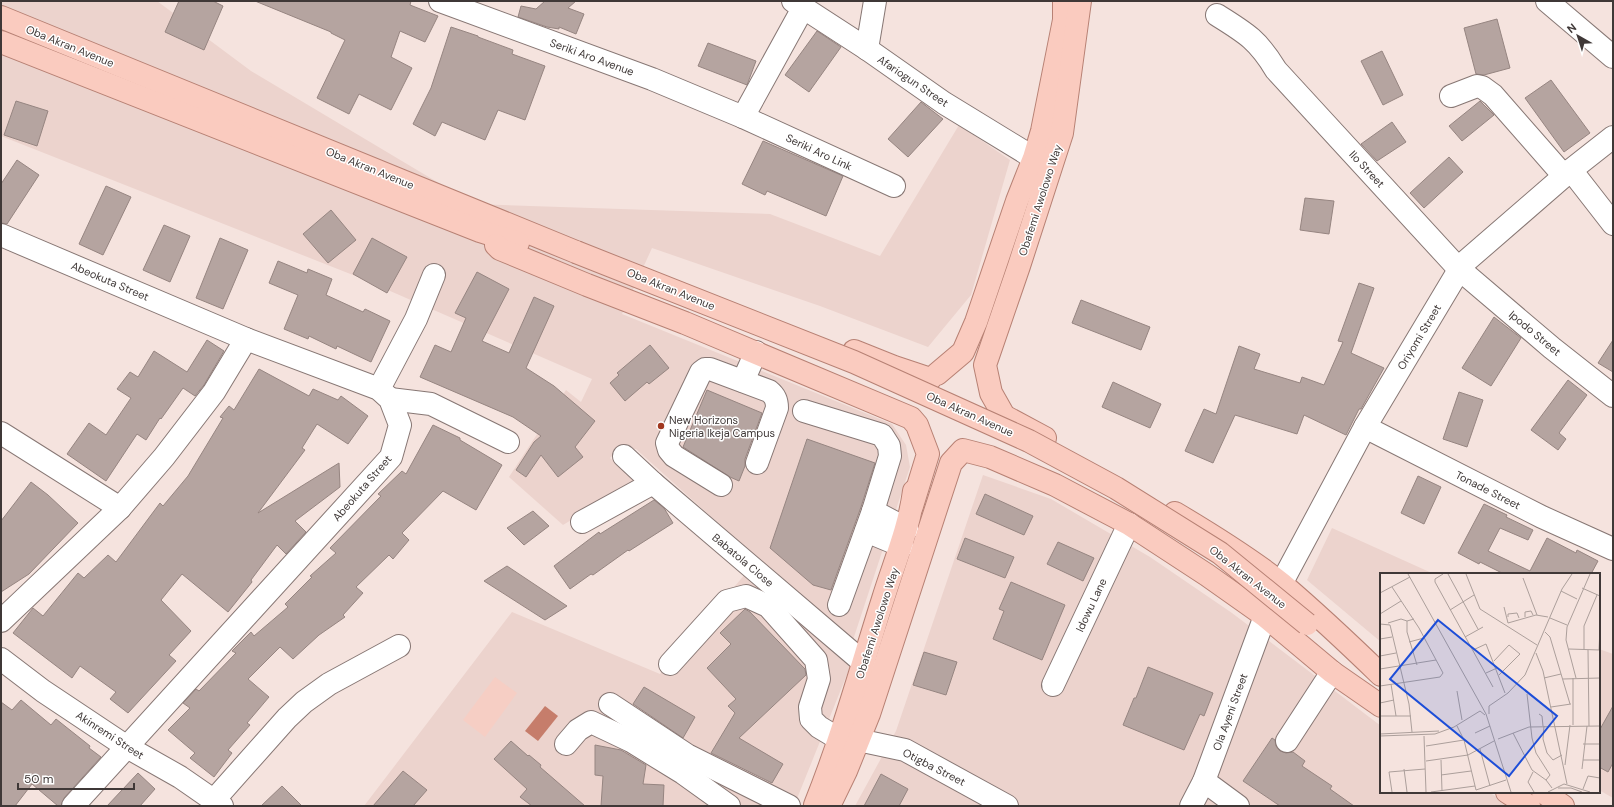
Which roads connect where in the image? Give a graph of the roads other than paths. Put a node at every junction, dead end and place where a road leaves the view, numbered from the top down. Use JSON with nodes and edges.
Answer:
{"nodes":[{"id":1,"x":440,"y":1,"type":"edge"},
{"id":2,"x":875,"y":1,"type":"edge"},
{"id":3,"x":1080,"y":1,"type":"edge"},
{"id":4,"x":1547,"y":1,"type":"edge"},
{"id":5,"x":798,"y":4,"type":"edge"},
{"id":6,"x":490,"y":10,"type":"edge"},
{"id":7,"x":1068,"y":15,"type":"edge"},
{"id":8,"x":1217,"y":15,"type":"dead end"},
{"id":9,"x":1,"y":17,"type":"edge"},
{"id":10,"x":1,"y":42,"type":"edge"},
{"id":11,"x":867,"y":49,"type":"junction"},
{"id":12,"x":1613,"y":57,"type":"edge"},
{"id":13,"x":1451,"y":96,"type":"dead end"},
{"id":14,"x":743,"y":117,"type":"junction"},
{"id":15,"x":1613,"y":137,"type":"edge"},
{"id":16,"x":1034,"y":158,"type":"junction"},
{"id":17,"x":1568,"y":172,"type":"junction"},
{"id":18,"x":894,"y":186,"type":"dead end"},
{"id":19,"x":470,"y":209,"type":"junction"},
{"id":20,"x":1613,"y":224,"type":"edge"},
{"id":21,"x":480,"y":230,"type":"junction"},
{"id":22,"x":3,"y":240,"type":"edge"},
{"id":23,"x":575,"y":257,"type":"junction"},
{"id":24,"x":1458,"y":268,"type":"junction"},
{"id":25,"x":434,"y":275,"type":"dead end"},
{"id":26,"x":785,"y":323,"type":"junction"},
{"id":27,"x":970,"y":337,"type":"junction"},
{"id":28,"x":994,"y":337,"type":"junction"},
{"id":29,"x":246,"y":339,"type":"junction"},
{"id":30,"x":763,"y":356,"type":"junction"},
{"id":31,"x":905,"y":370,"type":"junction"},
{"id":32,"x":934,"y":376,"type":"junction"},
{"id":33,"x":743,"y":381,"type":"junction"},
{"id":34,"x":991,"y":393,"type":"junction"},
{"id":35,"x":384,"y":394,"type":"junction"},
{"id":36,"x":1613,"y":396,"type":"edge"},
{"id":37,"x":866,"y":398,"type":"junction"},
{"id":38,"x":804,"y":411,"type":"dead end"},
{"id":39,"x":917,"y":425,"type":"junction"},
{"id":40,"x":1365,"y":427,"type":"junction"},
{"id":41,"x":1027,"y":429,"type":"junction"},
{"id":42,"x":1,"y":432,"type":"edge"},
{"id":43,"x":508,"y":442,"type":"dead end"},
{"id":44,"x":963,"y":450,"type":"junction"},
{"id":45,"x":624,"y":456,"type":"dead end"},
{"id":46,"x":757,"y":463,"type":"dead end"},
{"id":47,"x":1011,"y":466,"type":"junction"},
{"id":48,"x":653,"y":483,"type":"junction"},
{"id":49,"x":721,"y":485,"type":"dead end"},
{"id":50,"x":1150,"y":497,"type":"junction"},
{"id":51,"x":912,"y":506,"type":"junction"},
{"id":52,"x":120,"y":508,"type":"junction"},
{"id":53,"x":935,"y":512,"type":"junction"},
{"id":54,"x":869,"y":521,"type":"junction"},
{"id":55,"x":582,"y":522,"type":"dead end"},
{"id":56,"x":1129,"y":524,"type":"junction"},
{"id":57,"x":904,"y":537,"type":"junction"},
{"id":58,"x":1613,"y":549,"type":"edge"},
{"id":59,"x":1282,"y":584,"type":"junction"},
{"id":60,"x":839,"y":605,"type":"dead end"},
{"id":61,"x":1265,"y":616,"type":"junction"},
{"id":62,"x":1,"y":621,"type":"edge"},
{"id":63,"x":1304,"y":627,"type":"junction"},
{"id":64,"x":834,"y":637,"type":"junction"},
{"id":65,"x":399,"y":646,"type":"dead end"},
{"id":66,"x":1,"y":659,"type":"edge"},
{"id":67,"x":816,"y":660,"type":"junction"},
{"id":68,"x":864,"y":663,"type":"junction"},
{"id":69,"x":670,"y":664,"type":"dead end"},
{"id":70,"x":1332,"y":672,"type":"junction"},
{"id":71,"x":1380,"y":674,"type":"edge"},
{"id":72,"x":1380,"y":680,"type":"edge"},
{"id":73,"x":1053,"y":685,"type":"dead end"},
{"id":74,"x":610,"y":704,"type":"dead end"},
{"id":75,"x":1380,"y":705,"type":"edge"},
{"id":76,"x":1380,"y":705,"type":"edge"},
{"id":77,"x":848,"y":740,"type":"junction"},
{"id":78,"x":1287,"y":741,"type":"dead end"},
{"id":79,"x":566,"y":744,"type":"dead end"},
{"id":80,"x":127,"y":747,"type":"junction"},
{"id":81,"x":846,"y":771,"type":"junction"},
{"id":82,"x":1204,"y":781,"type":"junction"},
{"id":83,"x":824,"y":783,"type":"junction"},
{"id":84,"x":1509,"y":793,"type":"edge"},
{"id":85,"x":1544,"y":793,"type":"edge"},
{"id":86,"x":218,"y":803,"type":"edge"},
{"id":87,"x":73,"y":806,"type":"edge"},
{"id":88,"x":729,"y":806,"type":"edge"},
{"id":89,"x":789,"y":806,"type":"edge"},
{"id":90,"x":805,"y":806,"type":"edge"},
{"id":91,"x":814,"y":806,"type":"edge"},
{"id":92,"x":829,"y":806,"type":"edge"},
{"id":93,"x":839,"y":806,"type":"edge"},
{"id":94,"x":1007,"y":806,"type":"edge"},
{"id":95,"x":1191,"y":806,"type":"edge"},
{"id":96,"x":1238,"y":806,"type":"edge"},
{"id":97,"x":1529,"y":806,"type":"edge"},
{"id":98,"x":1563,"y":806,"type":"edge"}],
"edges":[{"from":1,"to":6,"type":"street","name":"Seriki Aro Avenue"},
{"from":2,"to":11,"type":"street"},
{"from":3,"to":7,"type":"main road","name":"Obafemi Awolowo Way"},
{"from":4,"to":12,"type":"street"},
{"from":5,"to":11,"type":"street","name":"Afariogun Street"},
{"from":5,"to":14,"type":"street"},
{"from":6,"to":14,"type":"street","name":"Seriki Aro Avenue"},
{"from":7,"to":16,"type":"main road","name":"Obafemi Awolowo Way"},
{"from":7,"to":28,"type":"main road","name":"Obafemi Awolowo Way"},
{"from":8,"to":24,"type":"street","name":"Ilo Street"},
{"from":9,"to":19,"type":"main road","name":"Oba Akran Avenue"},
{"from":10,"to":21,"type":"main road","name":"Oba Akran Avenue"},
{"from":11,"to":16,"type":"street","name":"Afariogun Street"},
{"from":13,"to":17,"type":"street"},
{"from":14,"to":18,"type":"street","name":"Seriki Aro Link"},
{"from":15,"to":17,"type":"street","name":"Oriyomi Street"},
{"from":16,"to":27,"type":"main road","name":"Obafemi Awolowo Way"},
{"from":17,"to":20,"type":"street"},
{"from":17,"to":24,"type":"street","name":"Oriyomi Street"},
{"from":19,"to":23,"type":"main road","name":"Oba Akran Avenue"},
{"from":19,"to":26,"type":"main road"},
{"from":21,"to":23,"type":"main road","name":"Oba Akran Avenue"},
{"from":21,"to":30,"type":"main road"},
{"from":22,"to":29,"type":"street","name":"Abeokuta Street"},
{"from":23,"to":63,"type":"main road","name":"Oba Akran Avenue","bridge":true},
{"from":24,"to":36,"type":"street","name":"Ipodo Street"},
{"from":24,"to":40,"type":"street","name":"Oriyomi Street"},
{"from":25,"to":35,"type":"street"},
{"from":26,"to":30,"type":"main road"},
{"from":26,"to":31,"type":"main road"},
{"from":27,"to":31,"type":"main road"},
{"from":27,"to":32,"type":"main road","name":"Obafemi Awolowo Way"},
{"from":28,"to":34,"type":"main road","name":"Obafemi Awolowo Way"},
{"from":28,"to":41,"type":"main road"},
{"from":29,"to":35,"type":"street","name":"Abeokuta Street"},
{"from":29,"to":52,"type":"street"},
{"from":30,"to":33,"type":"street"},
{"from":30,"to":37,"type":"main road"},
{"from":31,"to":32,"type":"main road"},
{"from":32,"to":34,"type":"main road"},
{"from":32,"to":39,"type":"main road","name":"Obafemi Awolowo Way"},
{"from":33,"to":46,"type":"street"},
{"from":33,"to":49,"type":"street"},
{"from":34,"to":41,"type":"main road"},
{"from":34,"to":44,"type":"main road","name":"Obafemi Awolowo Way"},
{"from":35,"to":43,"type":"street"},
{"from":35,"to":80,"type":"street","name":"Abeokuta Street"},
{"from":37,"to":39,"type":"main road"},
{"from":37,"to":51,"type":"main road"},
{"from":38,"to":54,"type":"street"},
{"from":39,"to":44,"type":"main road","name":"Obafemi Awolowo Way"},
{"from":39,"to":51,"type":"main road"},
{"from":40,"to":58,"type":"street","name":"Tonade Street"},
{"from":40,"to":59,"type":"street","name":"Oriyomi Street"},
{"from":41,"to":50,"type":"main road"},
{"from":42,"to":52,"type":"street"},
{"from":44,"to":47,"type":"main road"},
{"from":44,"to":53,"type":"main road"},
{"from":45,"to":48,"type":"street","name":"Babatola Close"},
{"from":47,"to":53,"type":"main road"},
{"from":47,"to":56,"type":"main road"},
{"from":48,"to":55,"type":"street"},
{"from":48,"to":64,"type":"street","name":"Babatola Close"},
{"from":50,"to":56,"type":"main road"},
{"from":50,"to":59,"type":"main road"},
{"from":51,"to":57,"type":"main road","name":"Obafemi Awolowo Way"},
{"from":52,"to":62,"type":"street"},
{"from":53,"to":77,"type":"main road","name":"Obafemi Awolowo Way"},
{"from":54,"to":57,"type":"street"},
{"from":54,"to":60,"type":"street"},
{"from":56,"to":61,"type":"main road"},
{"from":56,"to":73,"type":"street","name":"Idowu Lane"},
{"from":57,"to":68,"type":"main road","name":"Obafemi Awolowo Way"},
{"from":59,"to":71,"type":"main road"},
{"from":61,"to":70,"type":"main road"},
{"from":61,"to":82,"type":"street","name":"Ola Ayeni Street"},
{"from":63,"to":72,"type":"main road"},
{"from":63,"to":75,"type":"main road"},
{"from":64,"to":67,"type":"street"},
{"from":64,"to":68,"type":"street","name":"Babatola Close"},
{"from":65,"to":86,"type":"street"},
{"from":66,"to":80,"type":"street","name":"Akinremi Street"},
{"from":67,"to":69,"type":"street"},
{"from":67,"to":77,"type":"street","name":"Otigba Street"},
{"from":68,"to":77,"type":"main road","name":"Obafemi Awolowo Way"},
{"from":70,"to":76,"type":"main road"},
{"from":70,"to":78,"type":"street"},
{"from":74,"to":89,"type":"street"},
{"from":77,"to":81,"type":"main road"},
{"from":77,"to":83,"type":"main road"},
{"from":77,"to":94,"type":"street","name":"Otigba Street"},
{"from":79,"to":88,"type":"street"},
{"from":80,"to":86,"type":"street","name":"Akinremi Street"},
{"from":80,"to":87,"type":"street","name":"Abeokuta Street"},
{"from":81,"to":92,"type":"main road"},
{"from":81,"to":93,"type":"street"},
{"from":82,"to":95,"type":"street","name":"Ola Ayeni Street"},
{"from":82,"to":96,"type":"street"},
{"from":83,"to":90,"type":"street"},
{"from":83,"to":91,"type":"main road"},
{"from":84,"to":97,"type":"main road"},
{"from":85,"to":98,"type":"main road"}]}
